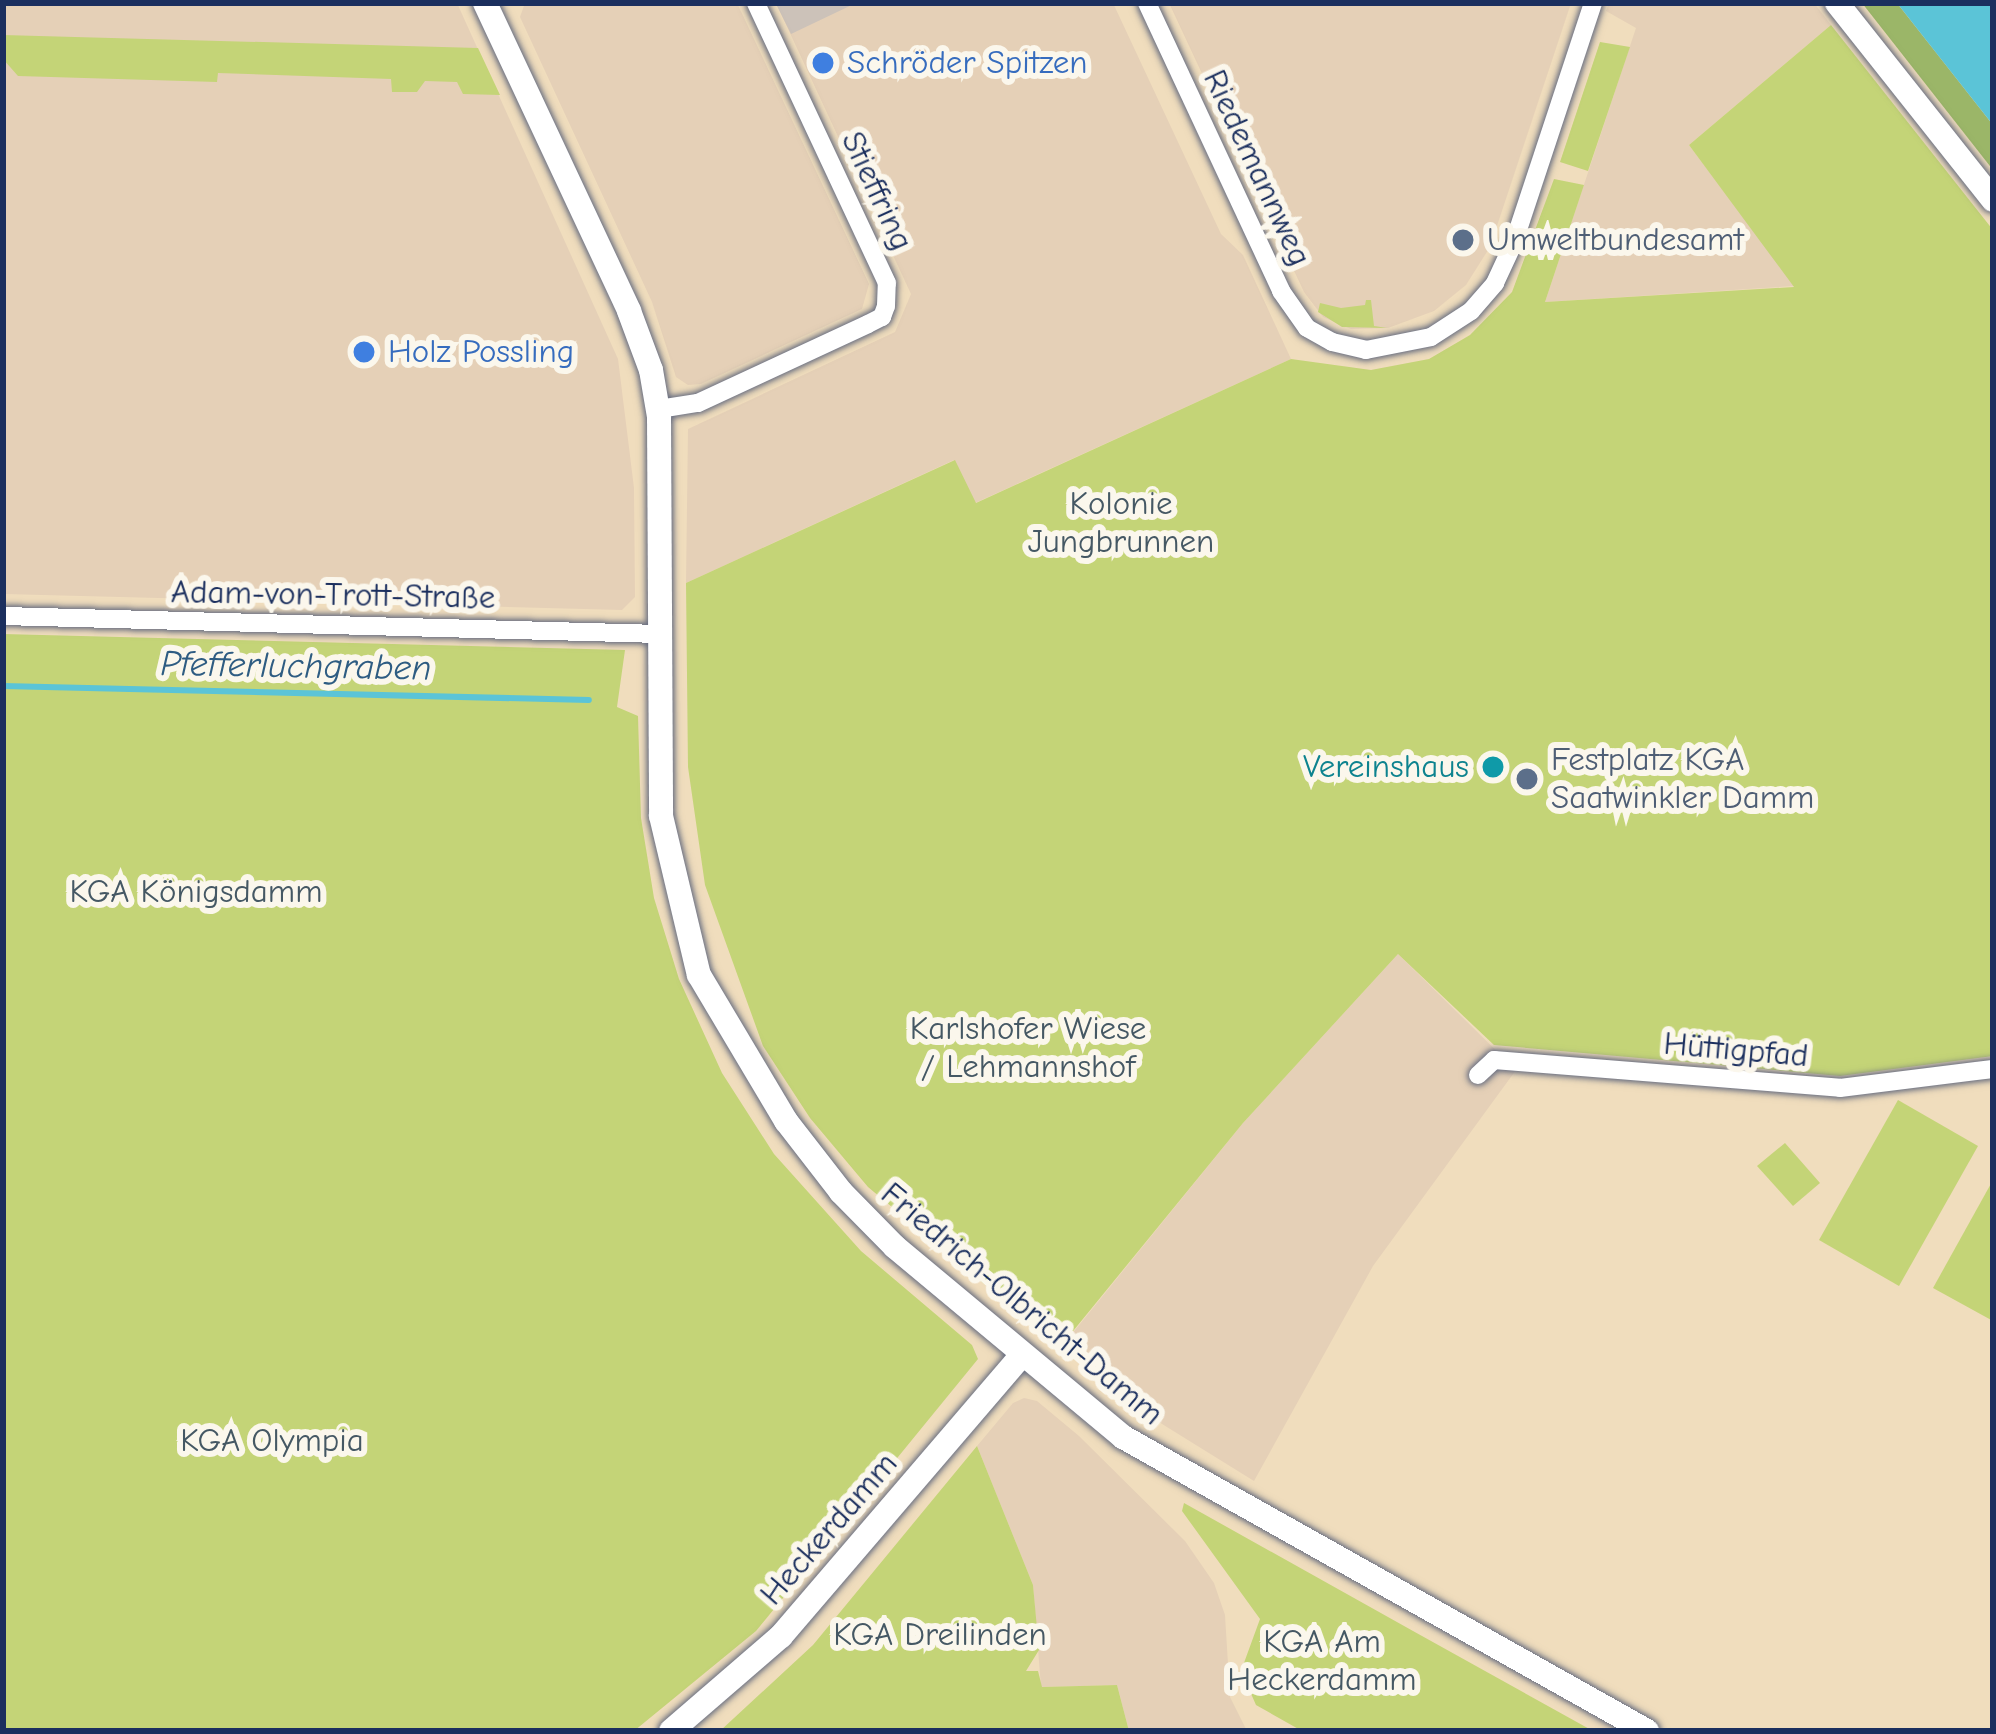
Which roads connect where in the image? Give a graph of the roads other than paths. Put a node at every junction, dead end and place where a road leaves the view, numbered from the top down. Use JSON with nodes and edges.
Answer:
{"nodes":[{"id":1,"x":485,"y":3,"type":"edge"},
{"id":2,"x":756,"y":3,"type":"edge"},
{"id":3,"x":1148,"y":3,"type":"edge"},
{"id":4,"x":1593,"y":3,"type":"edge"},
{"id":5,"x":1837,"y":3,"type":"edge"},
{"id":6,"x":1993,"y":200,"type":"edge"},
{"id":7,"x":659,"y":410,"type":"junction"},
{"id":8,"x":3,"y":616,"type":"edge"},
{"id":9,"x":662,"y":634,"type":"junction"},
{"id":10,"x":1993,"y":1069,"type":"edge"},
{"id":11,"x":1478,"y":1075,"type":"dead end"},
{"id":12,"x":1022,"y":1355,"type":"junction"},
{"id":13,"x":671,"y":1731,"type":"edge"},
{"id":14,"x":1647,"y":1731,"type":"edge"}],
"edges":[{"from":1,"to":7,"type":"street","name":"Friedrich-Olbricht-Damm"},
{"from":2,"to":7,"type":"street","name":"Stieffring"},
{"from":3,"to":4,"type":"street","name":"Riedemannweg"},
{"from":5,"to":6,"type":"street"},
{"from":7,"to":9,"type":"street","name":"Friedrich-Olbricht-Damm"},
{"from":8,"to":9,"type":"street","name":"Adam-von-Trott-Straße"},
{"from":9,"to":12,"type":"street","name":"Friedrich-Olbricht-Damm"},
{"from":10,"to":11,"type":"street","name":"Hüttigpfad"},
{"from":12,"to":13,"type":"street","name":"Heckerdamm"},
{"from":12,"to":14,"type":"street","name":"Friedrich-Olbricht-Damm"}]}
